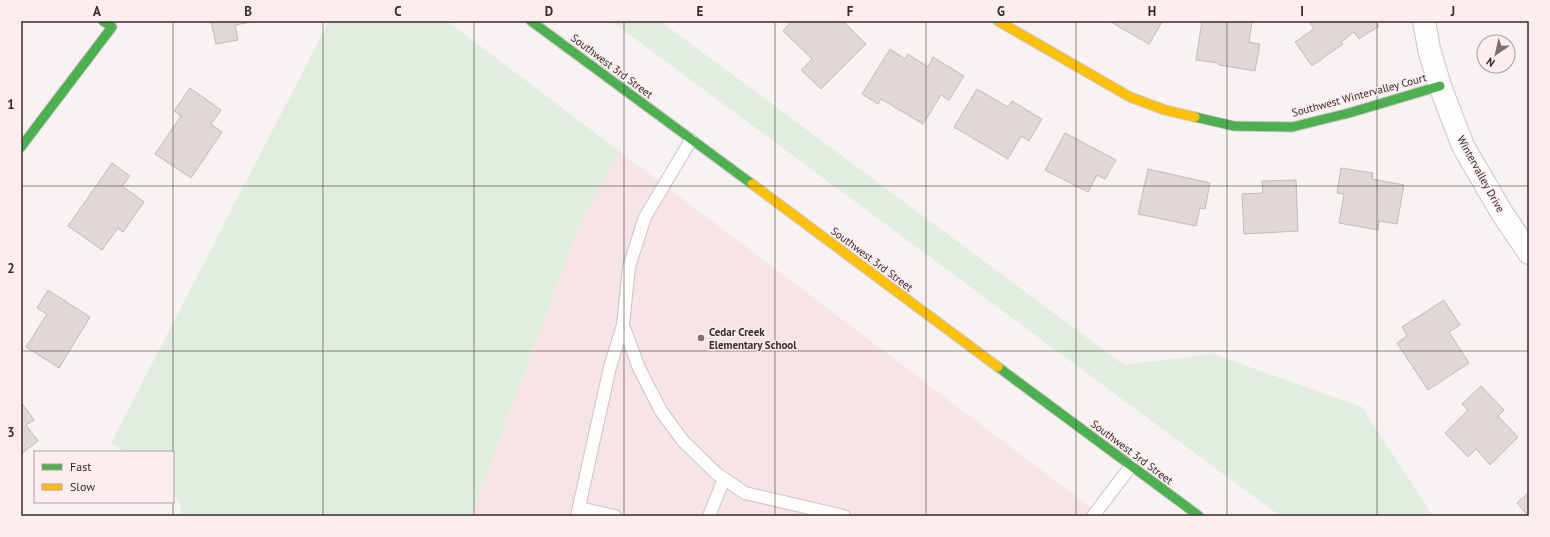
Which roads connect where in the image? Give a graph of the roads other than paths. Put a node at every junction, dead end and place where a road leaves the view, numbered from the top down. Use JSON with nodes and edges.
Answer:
{"nodes":[{"id":1,"x":103,"y":21,"type":"edge"},
{"id":2,"x":531,"y":21,"type":"edge"},
{"id":3,"x":998,"y":21,"type":"edge"},
{"id":4,"x":1424,"y":21,"type":"edge"},
{"id":5,"x":1440,"y":86,"type":"junction"},
{"id":6,"x":692,"y":140,"type":"junction"},
{"id":7,"x":21,"y":147,"type":"edge"},
{"id":8,"x":1529,"y":253,"type":"edge"},
{"id":9,"x":623,"y":325,"type":"junction"},
{"id":10,"x":1131,"y":466,"type":"junction"},
{"id":11,"x":724,"y":479,"type":"junction"},
{"id":12,"x":578,"y":512,"type":"edge"},
{"id":13,"x":615,"y":516,"type":"edge"},
{"id":14,"x":709,"y":516,"type":"edge"},
{"id":15,"x":844,"y":516,"type":"edge"},
{"id":16,"x":1093,"y":516,"type":"edge"},
{"id":17,"x":1199,"y":516,"type":"edge"}],
"edges":[{"from":1,"to":7,"type":"main road"},
{"from":2,"to":6,"type":"main road","name":"Southwest 3rd Street"},
{"from":3,"to":5,"type":"main road","name":"Southwest Wintervalley Court"},
{"from":4,"to":5,"type":"street","name":"Wintervalley Drive"},
{"from":5,"to":8,"type":"street","name":"Wintervalley Drive"},
{"from":6,"to":9,"type":"lane"},
{"from":6,"to":10,"type":"main road","name":"Southwest 3rd Street"},
{"from":9,"to":11,"type":"lane"},
{"from":9,"to":12,"type":"lane"},
{"from":10,"to":16,"type":"lane"},
{"from":10,"to":17,"type":"main road","name":"Southwest 3rd Street"},
{"from":11,"to":14,"type":"lane"},
{"from":11,"to":15,"type":"lane"},
{"from":12,"to":13,"type":"lane"}]}
